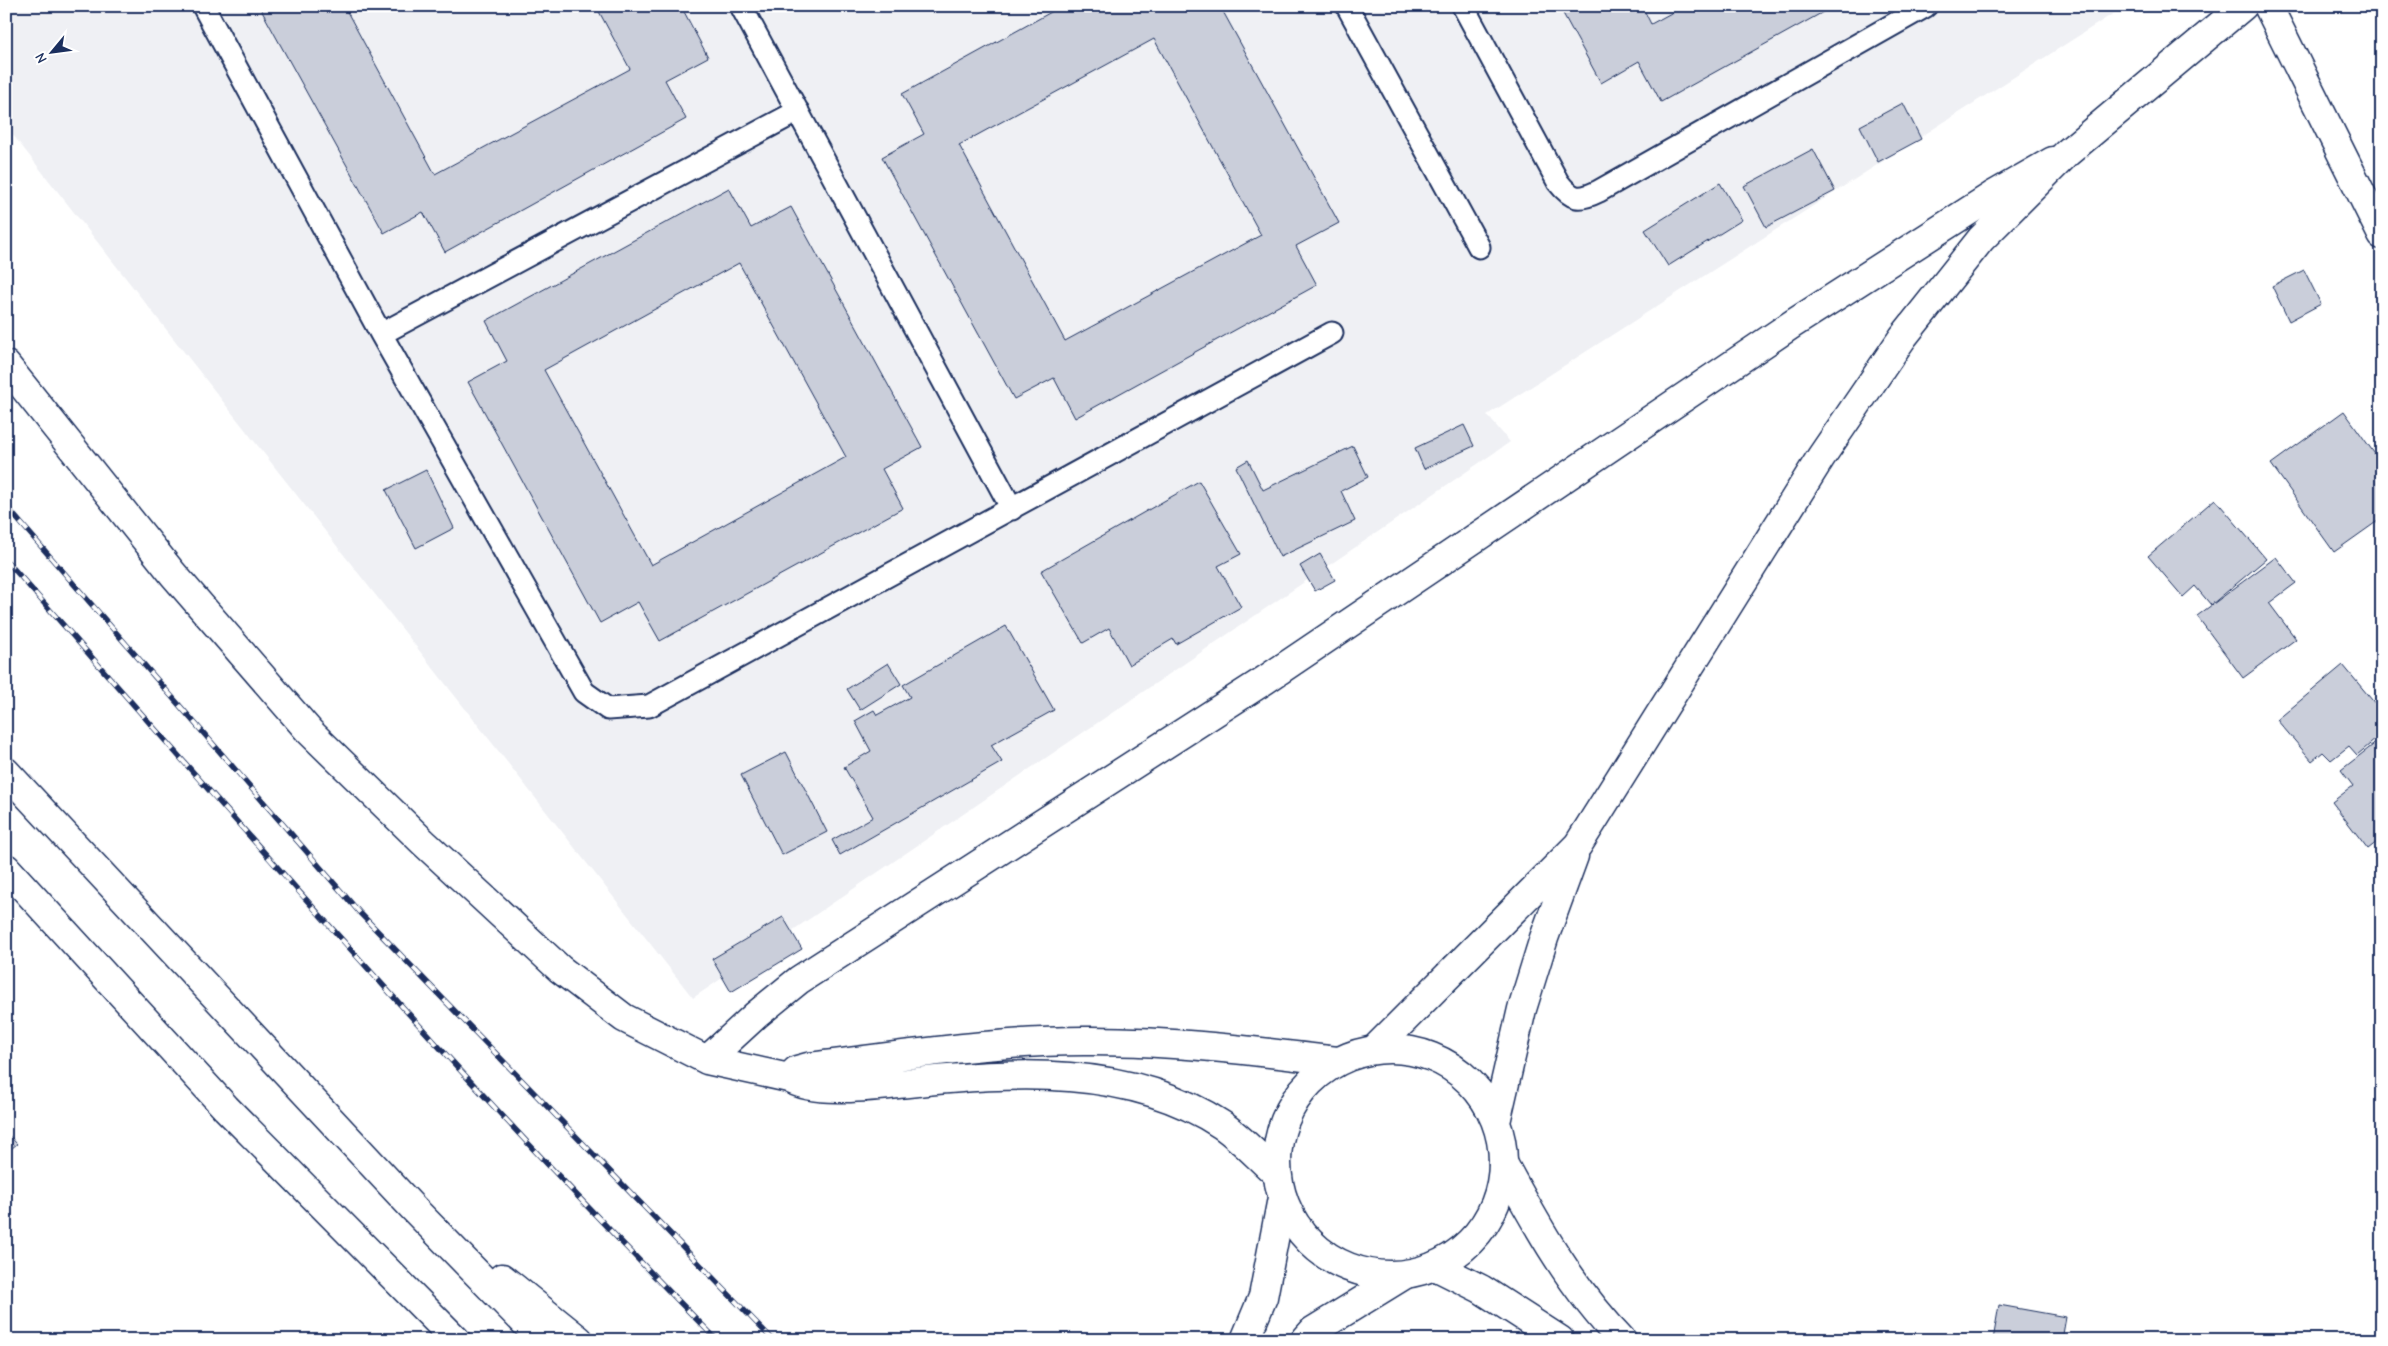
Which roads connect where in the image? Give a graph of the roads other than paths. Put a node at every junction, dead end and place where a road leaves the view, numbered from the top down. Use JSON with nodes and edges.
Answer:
{"nodes":[{"id":1,"x":203,"y":6,"type":"edge"},
{"id":2,"x":741,"y":6,"type":"edge"},
{"id":3,"x":1347,"y":6,"type":"edge"},
{"id":4,"x":1463,"y":6,"type":"edge"},
{"id":5,"x":1926,"y":6,"type":"edge"},
{"id":6,"x":2243,"y":6,"type":"edge"},
{"id":7,"x":2268,"y":6,"type":"edge"},
{"id":8,"x":798,"y":112,"type":"junction"},
{"id":9,"x":2067,"y":153,"type":"junction"},
{"id":10,"x":2382,"y":235,"type":"edge"},
{"id":11,"x":1479,"y":247,"type":"dead end"},
{"id":12,"x":1332,"y":332,"type":"dead end"},
{"id":13,"x":381,"y":334,"type":"junction"},
{"id":14,"x":6,"y":365,"type":"edge"},
{"id":15,"x":1012,"y":509,"type":"junction"},
{"id":16,"x":6,"y":772,"type":"edge"},
{"id":17,"x":1578,"y":845,"type":"junction"},
{"id":18,"x":6,"y":868,"type":"edge"},
{"id":19,"x":1375,"y":1049,"type":"junction"},
{"id":20,"x":707,"y":1060,"type":"junction"},
{"id":21,"x":1338,"y":1061,"type":"junction"},
{"id":22,"x":789,"y":1078,"type":"junction"},
{"id":23,"x":1496,"y":1122,"type":"junction"},
{"id":24,"x":1504,"y":1163,"type":"junction"},
{"id":25,"x":1279,"y":1186,"type":"junction"},
{"id":26,"x":414,"y":1209,"type":"junction"},
{"id":27,"x":1435,"y":1266,"type":"junction"},
{"id":28,"x":1404,"y":1275,"type":"junction"},
{"id":29,"x":456,"y":1340,"type":"edge"},
{"id":30,"x":542,"y":1340,"type":"edge"},
{"id":31,"x":579,"y":1340,"type":"edge"},
{"id":32,"x":1245,"y":1340,"type":"edge"},
{"id":33,"x":1305,"y":1340,"type":"edge"},
{"id":34,"x":1560,"y":1340,"type":"edge"},
{"id":35,"x":1622,"y":1340,"type":"edge"}],
"edges":[{"from":1,"to":13,"type":"lane"},
{"from":2,"to":8,"type":"lane"},
{"from":3,"to":11,"type":"lane"},
{"from":4,"to":5,"type":"lane"},
{"from":6,"to":9,"type":"main road"},
{"from":7,"to":10,"type":"main road"},
{"from":8,"to":13,"type":"lane"},
{"from":8,"to":15,"type":"lane"},
{"from":9,"to":17,"type":"main road"},
{"from":9,"to":20,"type":"main road"},
{"from":12,"to":15,"type":"lane"},
{"from":13,"to":15,"type":"lane"},
{"from":14,"to":20,"type":"main road"},
{"from":16,"to":26,"type":"main road"},
{"from":17,"to":19,"type":"main road"},
{"from":17,"to":23,"type":"main road"},
{"from":18,"to":29,"type":"main road"},
{"from":19,"to":21,"type":"main road"},
{"from":19,"to":23,"type":"main road"},
{"from":20,"to":22,"type":"main road"},
{"from":21,"to":22,"type":"main road"},
{"from":21,"to":25,"type":"main road"},
{"from":22,"to":25,"type":"main road"},
{"from":23,"to":24,"type":"main road"},
{"from":24,"to":27,"type":"main road"},
{"from":24,"to":35,"type":"main road"},
{"from":25,"to":28,"type":"main road"},
{"from":25,"to":32,"type":"main road"},
{"from":26,"to":30,"type":"main road"},
{"from":26,"to":31,"type":"main road"},
{"from":27,"to":28,"type":"main road"},
{"from":27,"to":34,"type":"main road"},
{"from":28,"to":33,"type":"main road"}]}
